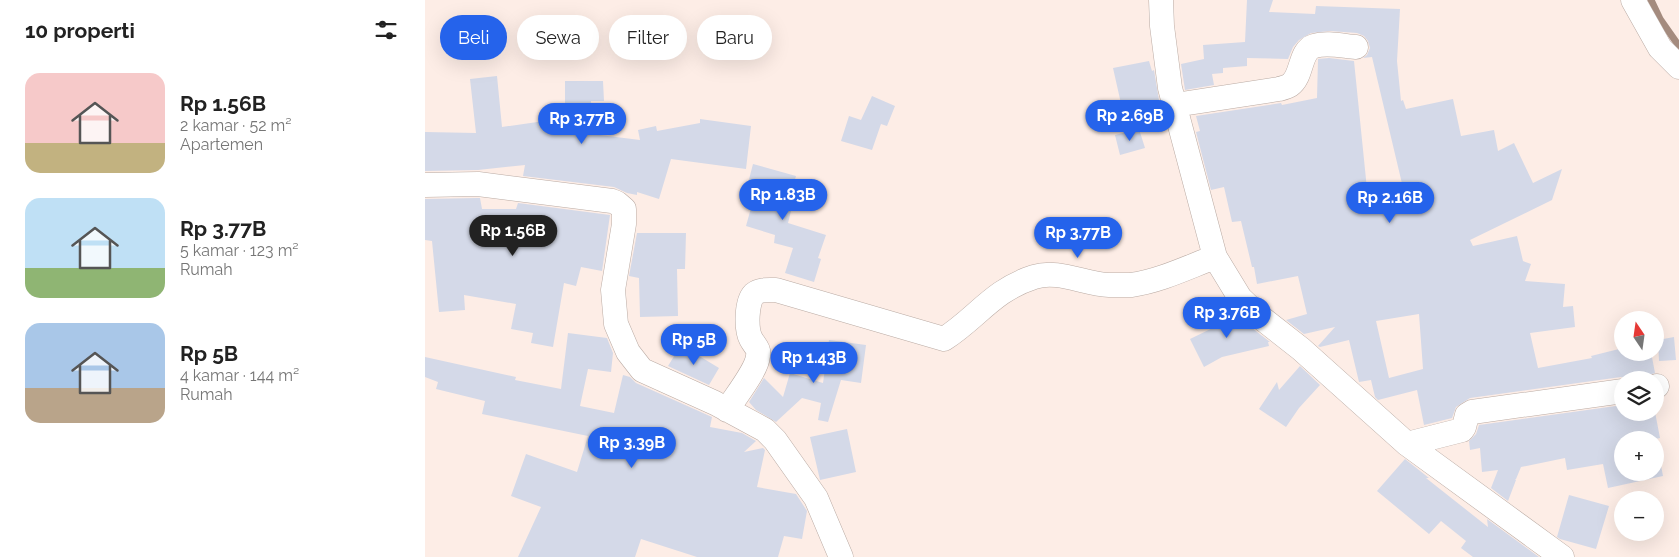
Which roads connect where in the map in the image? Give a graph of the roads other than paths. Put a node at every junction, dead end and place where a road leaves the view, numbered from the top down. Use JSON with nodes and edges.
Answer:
{"nodes":[{"id":1,"x":1161,"y":0,"type":"edge"},
{"id":2,"x":1633,"y":0,"type":"edge"},
{"id":3,"x":1356,"y":47,"type":"dead end"},
{"id":4,"x":1679,"y":67,"type":"edge"},
{"id":5,"x":1175,"y":105,"type":"junction"},
{"id":6,"x":425,"y":185,"type":"edge"},
{"id":7,"x":1215,"y":257,"type":"junction"},
{"id":8,"x":1614,"y":392,"type":"edge"},
{"id":9,"x":727,"y":410,"type":"junction"},
{"id":10,"x":1407,"y":444,"type":"junction"},
{"id":11,"x":841,"y":557,"type":"edge"},
{"id":12,"x":1562,"y":557,"type":"edge"}],
"edges":[{"from":1,"to":5,"type":"street"},
{"from":2,"to":4,"type":"street"},
{"from":3,"to":5,"type":"street"},
{"from":5,"to":7,"type":"street"},
{"from":6,"to":9,"type":"street"},
{"from":7,"to":9,"type":"street"},
{"from":7,"to":10,"type":"street"},
{"from":8,"to":10,"type":"street"},
{"from":9,"to":11,"type":"street"},
{"from":10,"to":12,"type":"street"}]}
